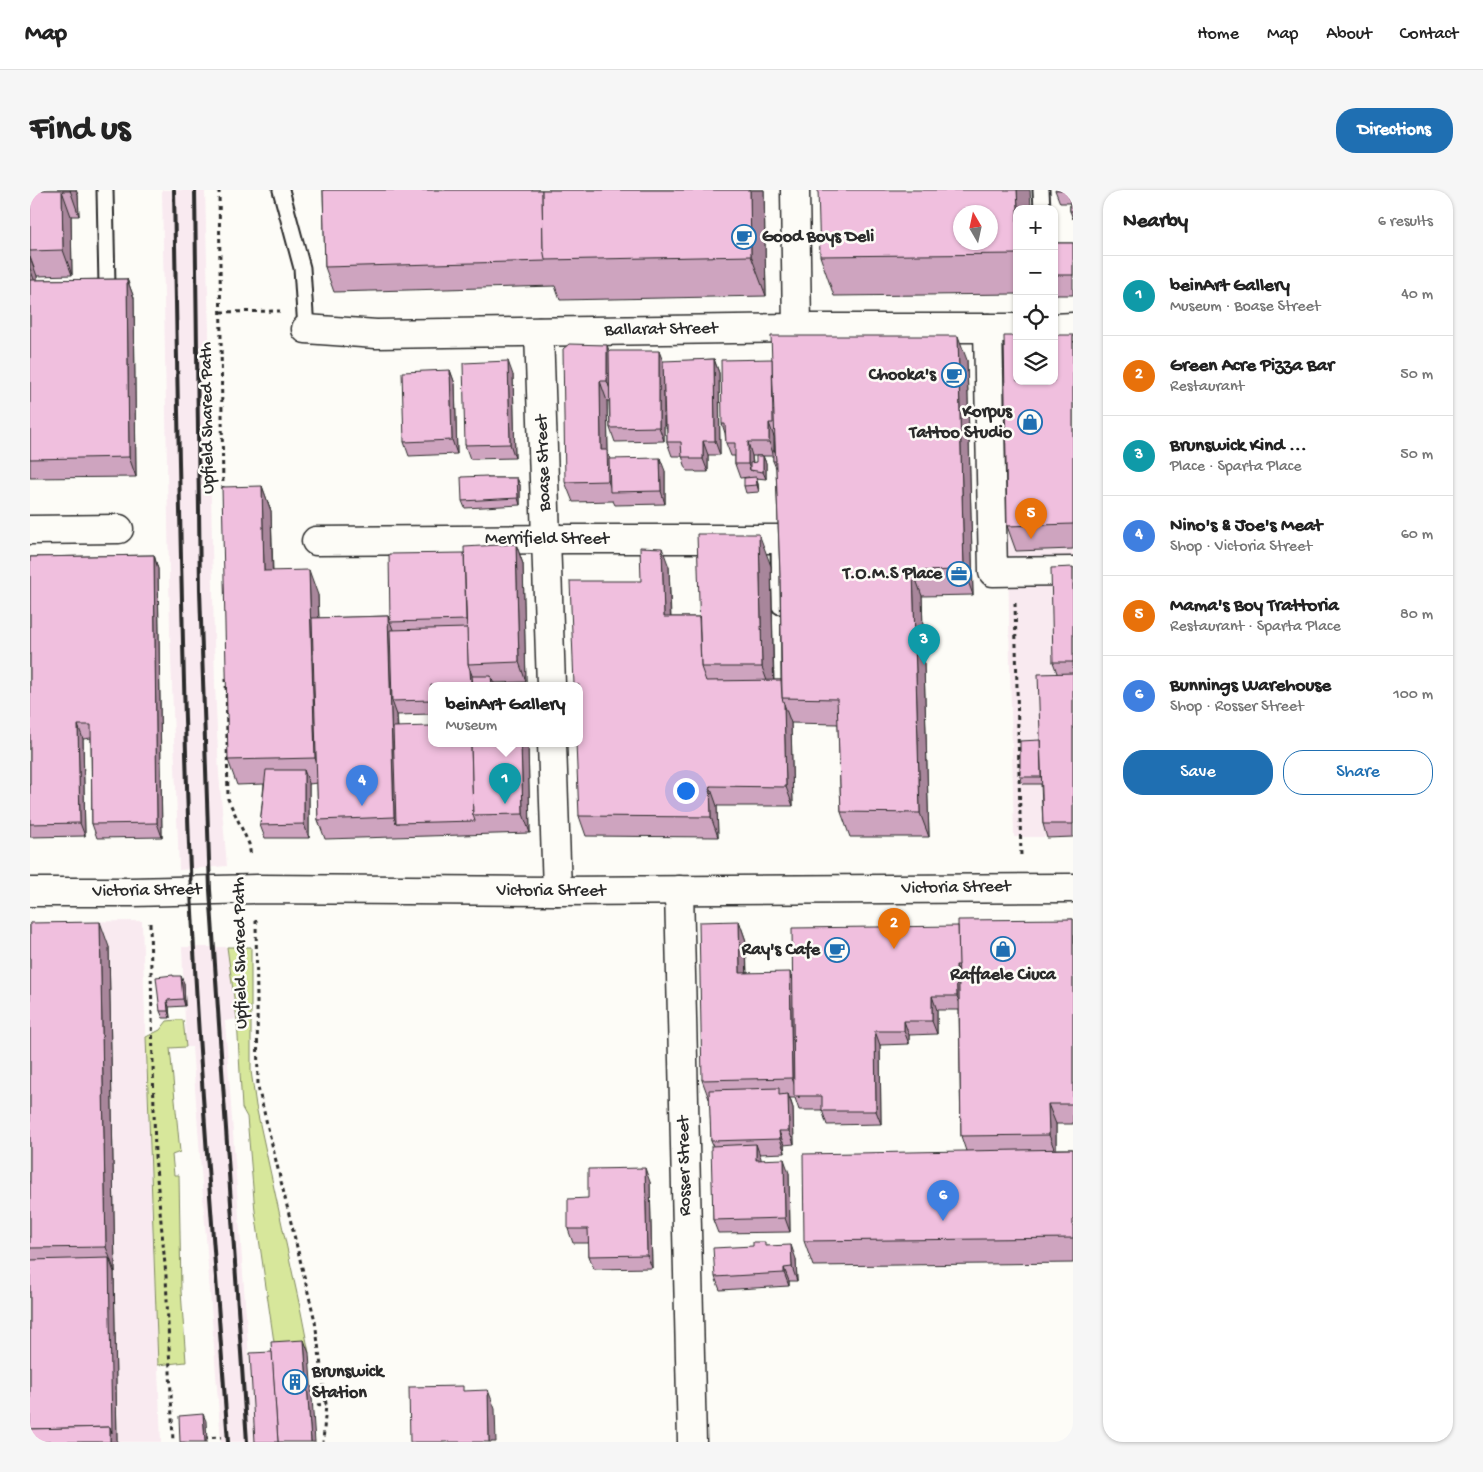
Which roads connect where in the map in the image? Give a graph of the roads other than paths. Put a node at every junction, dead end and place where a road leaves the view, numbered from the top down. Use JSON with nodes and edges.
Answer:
{"nodes":[{"id":1,"x":105,"y":190,"type":"edge"},
{"id":2,"x":281,"y":190,"type":"edge"},
{"id":3,"x":795,"y":190,"type":"edge"},
{"id":4,"x":1041,"y":190,"type":"edge"},
{"id":5,"x":1042,"y":205,"type":"edge"},
{"id":6,"x":107,"y":285,"type":"edge"},
{"id":7,"x":1073,"y":327,"type":"edge"},
{"id":8,"x":797,"y":328,"type":"junction"},
{"id":9,"x":988,"y":328,"type":"junction"},
{"id":10,"x":1013,"y":328,"type":"edge"},
{"id":11,"x":1058,"y":328,"type":"edge"},
{"id":12,"x":306,"y":329,"type":"joint"},
{"id":13,"x":539,"y":332,"type":"junction"},
{"id":14,"x":119,"y":529,"type":"dead end"},
{"id":15,"x":30,"y":530,"type":"edge"},
{"id":16,"x":546,"y":539,"type":"junction"},
{"id":17,"x":779,"y":539,"type":"joint"},
{"id":18,"x":316,"y":541,"type":"dead end"},
{"id":19,"x":1073,"y":571,"type":"edge"},
{"id":20,"x":780,"y":618,"type":"edge"},
{"id":21,"x":551,"y":682,"type":"edge"},
{"id":22,"x":552,"y":747,"type":"edge"},
{"id":23,"x":1073,"y":888,"type":"edge"},
{"id":24,"x":679,"y":890,"type":"junction"},
{"id":25,"x":557,"y":891,"type":"junction"},
{"id":26,"x":30,"y":892,"type":"edge"},
{"id":27,"x":692,"y":1442,"type":"edge"}],
"edges":[{"from":1,"to":6,"type":"lane"},
{"from":2,"to":12,"type":"lane"},
{"from":3,"to":8,"type":"street"},
{"from":4,"to":5,"type":"lane"},
{"from":7,"to":11,"type":"street"},
{"from":8,"to":9,"type":"street","name":"Ballarat Street"},
{"from":8,"to":13,"type":"street","name":"Ballarat Street"},
{"from":9,"to":10,"type":"street","name":"Ballarat Street"},
{"from":9,"to":19,"type":"street"},
{"from":12,"to":13,"type":"street","name":"Ballarat Street"},
{"from":13,"to":16,"type":"street","name":"Boase Street"},
{"from":14,"to":15,"type":"street"},
{"from":16,"to":17,"type":"street","name":"Merrifield Street"},
{"from":16,"to":18,"type":"street","name":"Merrifield Street"},
{"from":16,"to":21,"type":"street","name":"Boase Street"},
{"from":17,"to":20,"type":"lane"},
{"from":22,"to":25,"type":"street"},
{"from":23,"to":24,"type":"street","name":"Victoria Street"},
{"from":24,"to":25,"type":"street","name":"Victoria Street"},
{"from":24,"to":27,"type":"street","name":"Rosser Street"},
{"from":25,"to":26,"type":"street","name":"Victoria Street"}]}
